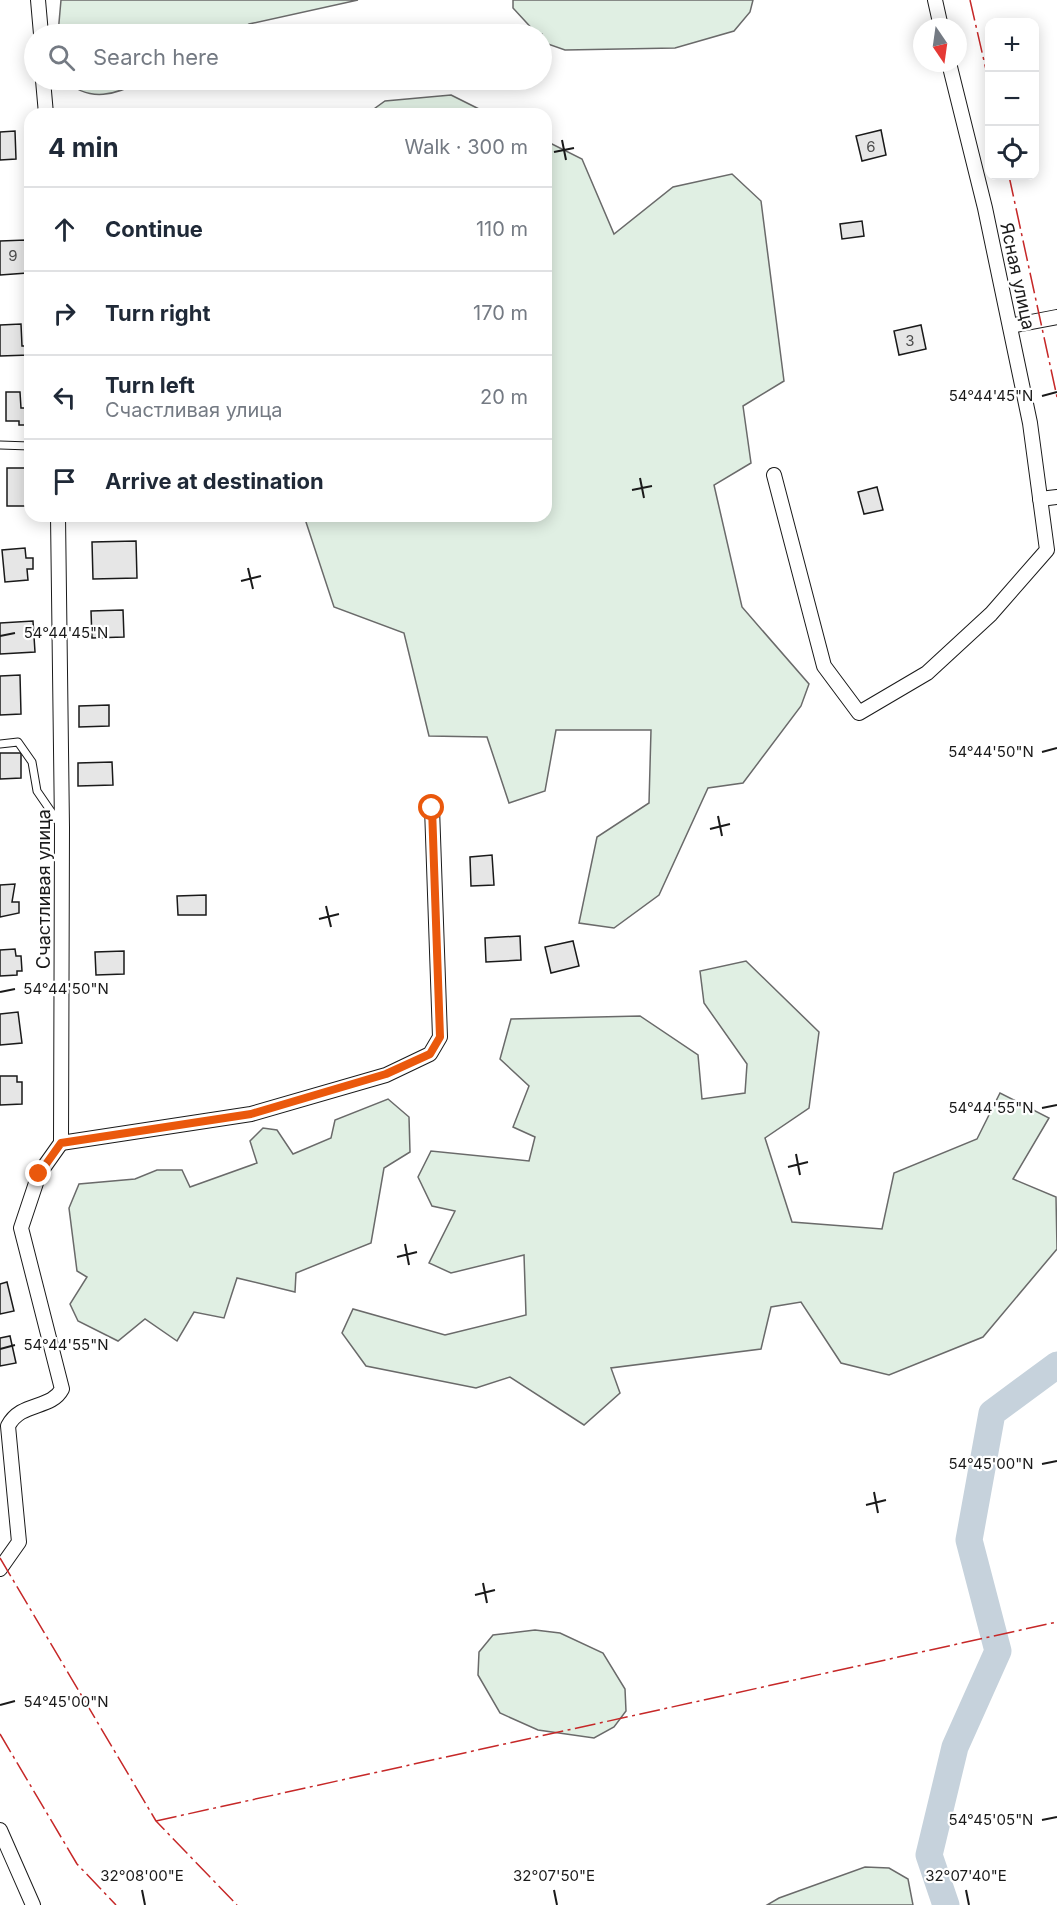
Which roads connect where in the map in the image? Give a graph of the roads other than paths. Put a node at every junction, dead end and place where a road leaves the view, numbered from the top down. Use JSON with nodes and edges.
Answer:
{"nodes":[{"id":1,"x":38,"y":0,"type":"edge"},
{"id":2,"x":935,"y":0,"type":"edge"},
{"id":3,"x":939,"y":18,"type":"edge"},
{"id":4,"x":40,"y":24,"type":"edge"},
{"id":5,"x":952,"y":72,"type":"edge"},
{"id":6,"x":45,"y":90,"type":"edge"},
{"id":7,"x":46,"y":108,"type":"edge"},
{"id":8,"x":1057,"y":317,"type":"edge"},
{"id":9,"x":1010,"y":326,"type":"junction"},
{"id":10,"x":0,"y":445,"type":"edge"},
{"id":11,"x":24,"y":446,"type":"edge"},
{"id":12,"x":774,"y":476,"type":"dead end"},
{"id":13,"x":1057,"y":497,"type":"edge"},
{"id":14,"x":1040,"y":499,"type":"junction"},
{"id":15,"x":58,"y":522,"type":"edge"},
{"id":16,"x":0,"y":744,"type":"edge"},
{"id":17,"x":432,"y":808,"type":"dead end"},
{"id":18,"x":62,"y":827,"type":"junction"},
{"id":19,"x":61,"y":1143,"type":"junction"},
{"id":20,"x":0,"y":1569,"type":"edge"},
{"id":21,"x":0,"y":1830,"type":"edge"},
{"id":22,"x":33,"y":1905,"type":"edge"}],
"edges":[{"from":1,"to":4,"type":"street"},
{"from":2,"to":3,"type":"street"},
{"from":5,"to":9,"type":"street","name":"Ясная улица"},
{"from":6,"to":7,"type":"street"},
{"from":8,"to":9,"type":"street"},
{"from":9,"to":14,"type":"street","name":"Ясная улица"},
{"from":10,"to":11,"type":"lane"},
{"from":12,"to":14,"type":"street","name":"Ясная улица"},
{"from":13,"to":14,"type":"street"},
{"from":15,"to":18,"type":"street","name":"Счастливая улица"},
{"from":16,"to":18,"type":"lane"},
{"from":17,"to":19,"type":"street"},
{"from":18,"to":19,"type":"street","name":"Счастливая улица"},
{"from":19,"to":20,"type":"street"},
{"from":21,"to":22,"type":"street"}]}
